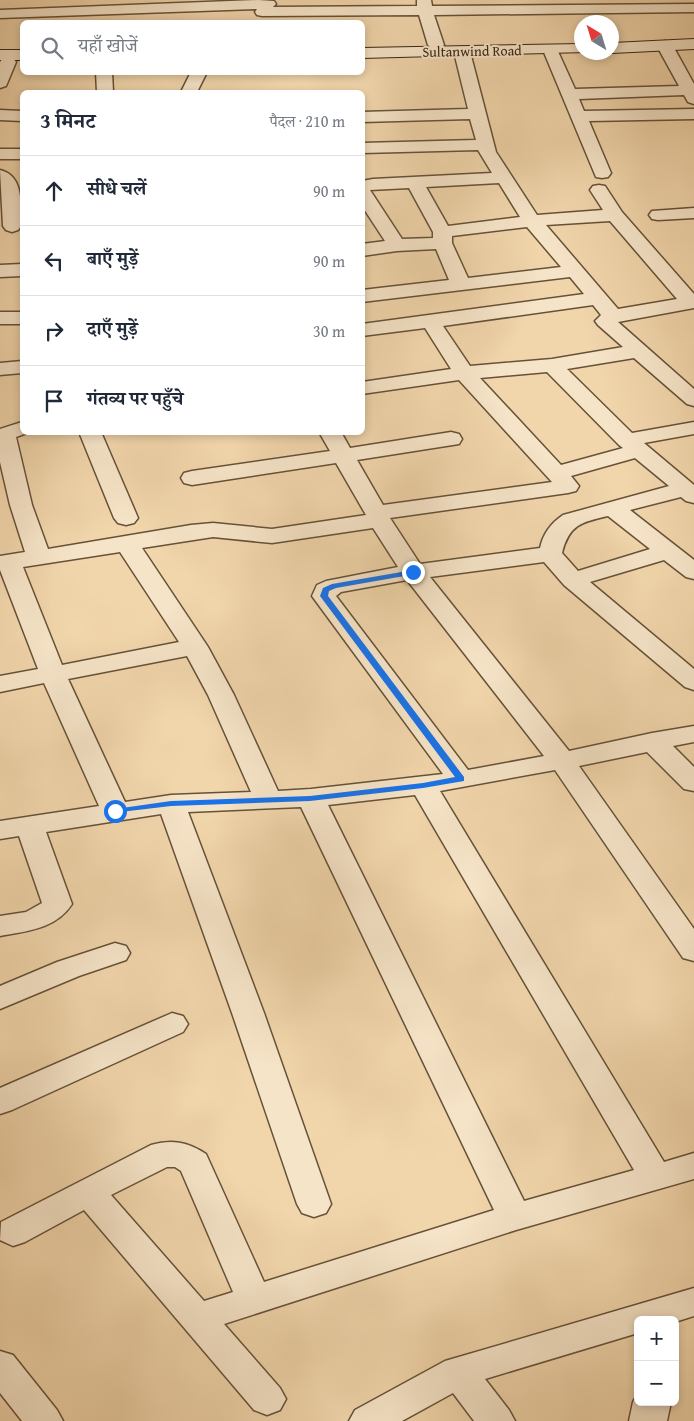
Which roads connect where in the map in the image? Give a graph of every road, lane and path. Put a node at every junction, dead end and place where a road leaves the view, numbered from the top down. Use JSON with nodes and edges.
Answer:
{"nodes":[{"id":1,"x":488,"y":4,"type":"edge"},
{"id":2,"x":425,"y":5,"type":"edge"},
{"id":3,"x":97,"y":6,"type":"edge"},
{"id":4,"x":694,"y":8,"type":"edge"},
{"id":5,"x":265,"y":10,"type":"edge"},
{"id":6,"x":0,"y":14,"type":"edge"},
{"id":7,"x":574,"y":42,"type":"edge"},
{"id":8,"x":619,"y":42,"type":"edge"},
{"id":9,"x":694,"y":43,"type":"edge"},
{"id":10,"x":436,"y":45,"type":"junction"},
{"id":11,"x":665,"y":46,"type":"junction"},
{"id":12,"x":365,"y":47,"type":"edge"},
{"id":13,"x":619,"y":48,"type":"edge"},
{"id":14,"x":574,"y":49,"type":"edge"},
{"id":15,"x":551,"y":50,"type":"junction"},
{"id":16,"x":462,"y":52,"type":"junction"},
{"id":17,"x":365,"y":53,"type":"edge"},
{"id":18,"x":11,"y":59,"type":"edge"},
{"id":19,"x":104,"y":75,"type":"edge"},
{"id":20,"x":198,"y":75,"type":"edge"},
{"id":21,"x":0,"y":83,"type":"edge"},
{"id":22,"x":105,"y":90,"type":"edge"},
{"id":23,"x":190,"y":90,"type":"edge"},
{"id":24,"x":692,"y":93,"type":"edge"},
{"id":25,"x":569,"y":94,"type":"junction"},
{"id":26,"x":477,"y":114,"type":"junction"},
{"id":27,"x":694,"y":114,"type":"edge"},
{"id":28,"x":0,"y":115,"type":"edge"},
{"id":29,"x":20,"y":116,"type":"edge"},
{"id":30,"x":578,"y":116,"type":"junction"},
{"id":31,"x":365,"y":117,"type":"edge"},
{"id":32,"x":485,"y":145,"type":"junction"},
{"id":33,"x":365,"y":148,"type":"edge"},
{"id":34,"x":9,"y":154,"type":"edge"},
{"id":35,"x":0,"y":175,"type":"edge"},
{"id":36,"x":503,"y":178,"type":"junction"},
{"id":37,"x":415,"y":182,"type":"junction"},
{"id":38,"x":365,"y":191,"type":"edge"},
{"id":39,"x":365,"y":196,"type":"edge"},
{"id":40,"x":694,"y":213,"type":"edge"},
{"id":41,"x":615,"y":215,"type":"junction"},
{"id":42,"x":658,"y":215,"type":"dead end"},
{"id":43,"x":532,"y":222,"type":"junction"},
{"id":44,"x":12,"y":227,"type":"edge"},
{"id":45,"x":443,"y":237,"type":"junction"},
{"id":46,"x":397,"y":245,"type":"junction"},
{"id":47,"x":365,"y":250,"type":"edge"},
{"id":48,"x":20,"y":270,"type":"edge"},
{"id":49,"x":0,"y":271,"type":"edge"},
{"id":50,"x":574,"y":271,"type":"junction"},
{"id":51,"x":504,"y":279,"type":"junction"},
{"id":52,"x":461,"y":285,"type":"junction"},
{"id":53,"x":365,"y":296,"type":"edge"},
{"id":54,"x":598,"y":298,"type":"junction"},
{"id":55,"x":692,"y":302,"type":"edge"},
{"id":56,"x":542,"y":307,"type":"junction"},
{"id":57,"x":613,"y":316,"type":"junction"},
{"id":58,"x":0,"y":318,"type":"edge"},
{"id":59,"x":20,"y":318,"type":"edge"},
{"id":60,"x":430,"y":321,"type":"junction"},
{"id":61,"x":365,"y":330,"type":"edge"},
{"id":62,"x":638,"y":351,"type":"junction"},
{"id":63,"x":552,"y":365,"type":"junction"},
{"id":64,"x":20,"y":367,"type":"edge"},
{"id":65,"x":0,"y":368,"type":"edge"},
{"id":66,"x":464,"y":373,"type":"junction"},
{"id":67,"x":365,"y":388,"type":"edge"},
{"id":68,"x":694,"y":400,"type":"edge"},
{"id":69,"x":694,"y":428,"type":"edge"},
{"id":70,"x":20,"y":429,"type":"edge"},
{"id":71,"x":91,"y":435,"type":"edge"},
{"id":72,"x":332,"y":435,"type":"edge"},
{"id":73,"x":451,"y":440,"type":"dead end"},
{"id":74,"x":633,"y":445,"type":"junction"},
{"id":75,"x":342,"y":456,"type":"junction"},
{"id":76,"x":556,"y":473,"type":"junction"},
{"id":77,"x":192,"y":478,"type":"dead end"},
{"id":78,"x":690,"y":492,"type":"edge"},
{"id":79,"x":612,"y":508,"type":"junction"},
{"id":80,"x":378,"y":517,"type":"junction"},
{"id":81,"x":126,"y":518,"type":"dead end"},
{"id":82,"x":126,"y":544,"type":"junction"},
{"id":83,"x":668,"y":551,"type":"junction"},
{"id":84,"x":550,"y":554,"type":"junction"},
{"id":85,"x":39,"y":558,"type":"junction"},
{"id":86,"x":4,"y":562,"type":"edge"},
{"id":87,"x":413,"y":572,"type":"junction"},
{"id":88,"x":694,"y":572,"type":"edge"},
{"id":89,"x":573,"y":580,"type":"junction"},
{"id":90,"x":195,"y":647,"type":"junction"},
{"id":91,"x":53,"y":675,"type":"junction"},
{"id":92,"x":694,"y":682,"type":"edge"},
{"id":93,"x":0,"y":684,"type":"edge"},
{"id":94,"x":694,"y":734,"type":"edge"},
{"id":95,"x":652,"y":741,"type":"junction"},
{"id":96,"x":562,"y":761,"type":"junction"},
{"id":97,"x":461,"y":779,"type":"junction"},
{"id":98,"x":694,"y":783,"type":"edge"},
{"id":99,"x":423,"y":786,"type":"junction"},
{"id":100,"x":310,"y":798,"type":"junction"},
{"id":101,"x":268,"y":800,"type":"junction"},
{"id":102,"x":171,"y":804,"type":"junction"},
{"id":103,"x":115,"y":811,"type":"junction"},
{"id":104,"x":30,"y":826,"type":"junction"},
{"id":105,"x":0,"y":830,"type":"edge"},
{"id":106,"x":0,"y":926,"type":"edge"},
{"id":107,"x":694,"y":951,"type":"edge"},
{"id":108,"x":115,"y":953,"type":"dead end"},
{"id":109,"x":0,"y":998,"type":"edge"},
{"id":110,"x":172,"y":1024,"type":"dead end"},
{"id":111,"x":0,"y":1102,"type":"edge"},
{"id":112,"x":694,"y":1166,"type":"edge"},
{"id":113,"x":655,"y":1176,"type":"junction"},
{"id":114,"x":88,"y":1192,"type":"junction"},
{"id":115,"x":314,"y":1204,"type":"dead end"},
{"id":116,"x":515,"y":1217,"type":"junction"},
{"id":117,"x":4,"y":1230,"type":"edge"},
{"id":118,"x":256,"y":1301,"type":"junction"},
{"id":119,"x":681,"y":1309,"type":"edge"},
{"id":120,"x":197,"y":1318,"type":"junction"},
{"id":121,"x":0,"y":1366,"type":"edge"},
{"id":122,"x":458,"y":1372,"type":"junction"},
{"id":123,"x":267,"y":1399,"type":"dead end"},
{"id":124,"x":651,"y":1406,"type":"edge"},
{"id":125,"x":44,"y":1421,"type":"edge"},
{"id":126,"x":368,"y":1421,"type":"edge"},
{"id":127,"x":496,"y":1421,"type":"edge"},
{"id":128,"x":648,"y":1421,"type":"edge"}],
"edges":[{"from":1,"to":2,"type":"street"},
{"from":1,"to":4,"type":"street"},
{"from":2,"to":5,"type":"street"},
{"from":2,"to":10,"type":"street"},
{"from":3,"to":5,"type":"street"},
{"from":3,"to":6,"type":"street"},
{"from":7,"to":10,"type":"main road"},
{"from":8,"to":9,"type":"main road"},
{"from":9,"to":11,"type":"main road"},
{"from":10,"to":12,"type":"main road"},
{"from":11,"to":13,"type":"main road"},
{"from":11,"to":24,"type":"street"},
{"from":14,"to":15,"type":"main road","name":"Sultanwind Road"},
{"from":15,"to":16,"type":"main road","name":"Sultanwind Road"},
{"from":15,"to":25,"type":"street"},
{"from":16,"to":17,"type":"main road","name":"Sultanwind Road"},
{"from":16,"to":26,"type":"street"},
{"from":18,"to":21,"type":"street"},
{"from":19,"to":22,"type":"street"},
{"from":20,"to":23,"type":"street"},
{"from":24,"to":25,"type":"street"},
{"from":25,"to":30,"type":"street"},
{"from":26,"to":31,"type":"street"},
{"from":26,"to":32,"type":"street"},
{"from":27,"to":30,"type":"street"},
{"from":28,"to":29,"type":"street"},
{"from":30,"to":41,"type":"street"},
{"from":32,"to":33,"type":"street"},
{"from":32,"to":36,"type":"street"},
{"from":34,"to":35,"type":"street"},
{"from":35,"to":44,"type":"street"},
{"from":36,"to":37,"type":"street"},
{"from":36,"to":43,"type":"street"},
{"from":37,"to":38,"type":"street"},
{"from":37,"to":45,"type":"street"},
{"from":39,"to":46,"type":"street"},
{"from":40,"to":42,"type":"street"},
{"from":41,"to":43,"type":"street"},
{"from":41,"to":55,"type":"street"},
{"from":43,"to":45,"type":"street"},
{"from":43,"to":50,"type":"street"},
{"from":45,"to":46,"type":"street"},
{"from":45,"to":52,"type":"street"},
{"from":46,"to":47,"type":"street"},
{"from":48,"to":49,"type":"street"},
{"from":50,"to":51,"type":"street"},
{"from":50,"to":54,"type":"street"},
{"from":51,"to":52,"type":"street"},
{"from":51,"to":56,"type":"street"},
{"from":52,"to":53,"type":"street"},
{"from":54,"to":56,"type":"street"},
{"from":54,"to":57,"type":"street"},
{"from":55,"to":57,"type":"street"},
{"from":56,"to":60,"type":"street"},
{"from":57,"to":62,"type":"street"},
{"from":58,"to":59,"type":"street"},
{"from":60,"to":61,"type":"street"},
{"from":60,"to":66,"type":"street"},
{"from":62,"to":63,"type":"street"},
{"from":62,"to":68,"type":"street"},
{"from":63,"to":66,"type":"street"},
{"from":63,"to":74,"type":"street"},
{"from":64,"to":65,"type":"street"},
{"from":66,"to":67,"type":"street"},
{"from":66,"to":76,"type":"street"},
{"from":69,"to":74,"type":"street"},
{"from":70,"to":85,"type":"street"},
{"from":71,"to":81,"type":"street"},
{"from":72,"to":75,"type":"street"},
{"from":73,"to":75,"type":"street"},
{"from":74,"to":76,"type":"street"},
{"from":74,"to":78,"type":"street"},
{"from":75,"to":77,"type":"street"},
{"from":75,"to":80,"type":"street"},
{"from":76,"to":80,"type":"street"},
{"from":78,"to":79,"type":"street"},
{"from":79,"to":83,"type":"street"},
{"from":79,"to":84,"type":"street"},
{"from":80,"to":82,"type":"street"},
{"from":80,"to":87,"type":"street"},
{"from":82,"to":85,"type":"street"},
{"from":82,"to":90,"type":"street"},
{"from":83,"to":88,"type":"street"},
{"from":83,"to":89,"type":"street"},
{"from":84,"to":87,"type":"street"},
{"from":84,"to":89,"type":"street"},
{"from":85,"to":86,"type":"street"},
{"from":86,"to":91,"type":"street"},
{"from":87,"to":96,"type":"street"},
{"from":87,"to":97,"type":"street"},
{"from":89,"to":92,"type":"street"},
{"from":90,"to":91,"type":"street"},
{"from":90,"to":101,"type":"street"},
{"from":91,"to":93,"type":"street"},
{"from":91,"to":103,"type":"street"},
{"from":94,"to":95,"type":"street"},
{"from":95,"to":96,"type":"street"},
{"from":95,"to":98,"type":"street"},
{"from":96,"to":97,"type":"street"},
{"from":96,"to":107,"type":"street"},
{"from":97,"to":99,"type":"street"},
{"from":99,"to":100,"type":"street"},
{"from":99,"to":113,"type":"street"},
{"from":100,"to":101,"type":"street"},
{"from":100,"to":116,"type":"street"},
{"from":101,"to":102,"type":"street"},
{"from":102,"to":103,"type":"street"},
{"from":102,"to":115,"type":"street"},
{"from":103,"to":104,"type":"street"},
{"from":104,"to":105,"type":"street"},
{"from":104,"to":106,"type":"street"},
{"from":108,"to":109,"type":"street"},
{"from":110,"to":111,"type":"street"},
{"from":112,"to":113,"type":"street"},
{"from":113,"to":116,"type":"street"},
{"from":114,"to":117,"type":"street"},
{"from":114,"to":118,"type":"street"},
{"from":114,"to":120,"type":"street"},
{"from":116,"to":118,"type":"street"},
{"from":118,"to":120,"type":"street"},
{"from":119,"to":122,"type":"street"},
{"from":120,"to":123,"type":"street"},
{"from":121,"to":125,"type":"street"},
{"from":122,"to":126,"type":"street"},
{"from":122,"to":127,"type":"street"},
{"from":124,"to":128,"type":"street"}]}
